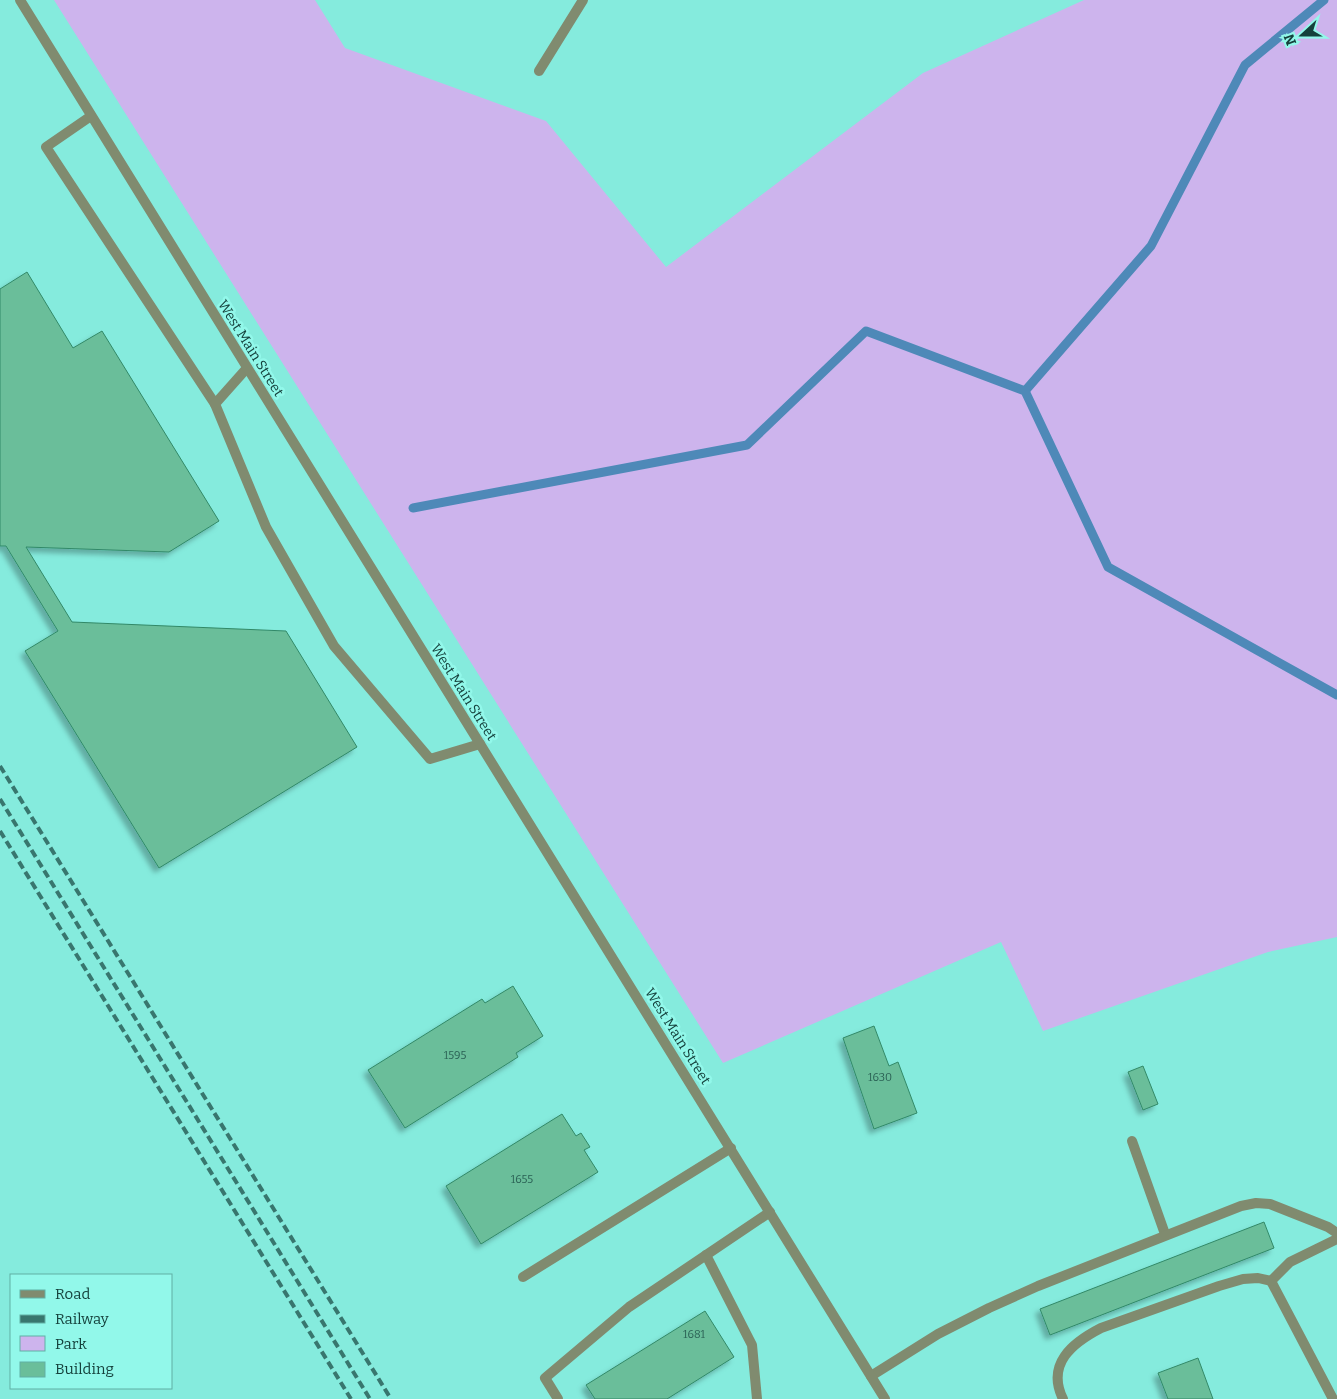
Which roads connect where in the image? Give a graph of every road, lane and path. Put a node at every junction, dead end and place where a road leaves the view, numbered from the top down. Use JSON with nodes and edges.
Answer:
{"nodes":[{"id":1,"x":20,"y":0,"type":"edge"},
{"id":2,"x":583,"y":0,"type":"edge"},
{"id":3,"x":538,"y":71,"type":"dead end"},
{"id":4,"x":91,"y":116,"type":"junction"},
{"id":5,"x":246,"y":368,"type":"junction"},
{"id":6,"x":215,"y":404,"type":"junction"},
{"id":7,"x":480,"y":744,"type":"junction"},
{"id":8,"x":1132,"y":1141,"type":"dead end"},
{"id":9,"x":731,"y":1148,"type":"junction"},
{"id":10,"x":770,"y":1212,"type":"junction"},
{"id":11,"x":1337,"y":1233,"type":"edge"},
{"id":12,"x":1165,"y":1234,"type":"junction"},
{"id":13,"x":1337,"y":1239,"type":"edge"},
{"id":14,"x":706,"y":1255,"type":"junction"},
{"id":15,"x":523,"y":1277,"type":"dead end"},
{"id":16,"x":1271,"y":1281,"type":"junction"},
{"id":17,"x":871,"y":1376,"type":"junction"},
{"id":18,"x":558,"y":1399,"type":"edge"},
{"id":19,"x":757,"y":1399,"type":"edge"},
{"id":20,"x":885,"y":1399,"type":"edge"},
{"id":21,"x":1062,"y":1399,"type":"edge"},
{"id":22,"x":1333,"y":1399,"type":"edge"}],
"edges":[{"from":1,"to":4,"type":"street","name":"West Main Street"},
{"from":2,"to":3,"type":"street"},
{"from":4,"to":5,"type":"street","name":"West Main Street"},
{"from":4,"to":6,"type":"street"},
{"from":5,"to":6,"type":"street"},
{"from":5,"to":7,"type":"street","name":"West Main Street"},
{"from":6,"to":7,"type":"street"},
{"from":7,"to":9,"type":"street","name":"West Main Street"},
{"from":8,"to":12,"type":"street"},
{"from":9,"to":10,"type":"street","name":"West Main Street"},
{"from":9,"to":15,"type":"street"},
{"from":10,"to":14,"type":"street"},
{"from":10,"to":17,"type":"street","name":"West Main Street"},
{"from":11,"to":12,"type":"street"},
{"from":12,"to":17,"type":"street"},
{"from":13,"to":16,"type":"street"},
{"from":14,"to":18,"type":"street"},
{"from":14,"to":19,"type":"street"},
{"from":16,"to":21,"type":"street"},
{"from":16,"to":22,"type":"street"},
{"from":17,"to":20,"type":"street","name":"West Main Street"}]}
